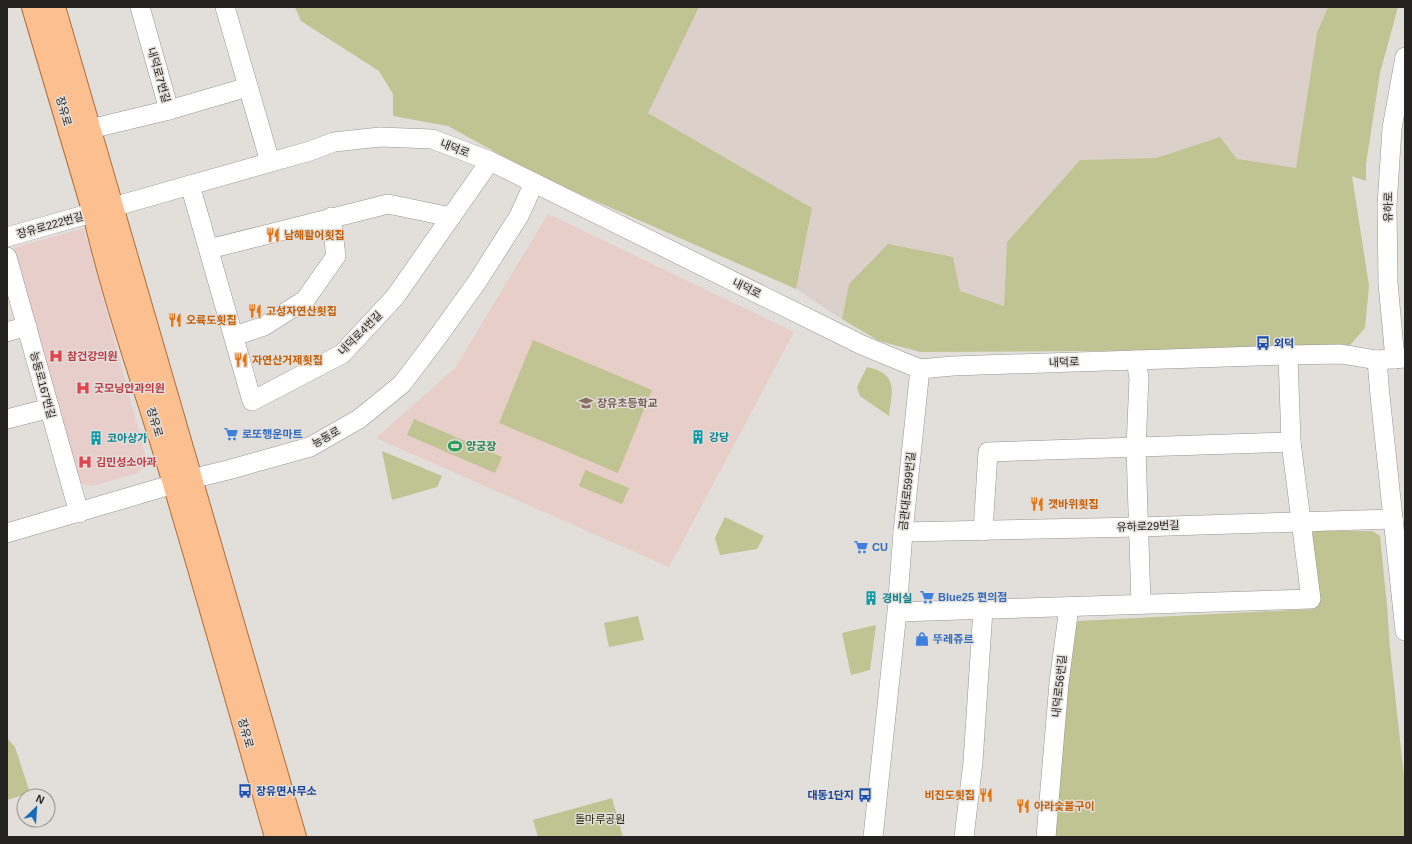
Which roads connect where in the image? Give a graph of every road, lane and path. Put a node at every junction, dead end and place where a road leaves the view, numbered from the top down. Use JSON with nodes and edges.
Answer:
{"nodes":[{"id":1,"x":33,"y":7,"type":"edge"},
{"id":2,"x":54,"y":7,"type":"edge"},
{"id":3,"x":140,"y":7,"type":"edge"},
{"id":4,"x":225,"y":7,"type":"edge"},
{"id":5,"x":1405,"y":57,"type":"edge"},
{"id":6,"x":248,"y":87,"type":"junction"},
{"id":7,"x":169,"y":110,"type":"junction"},
{"id":8,"x":90,"y":129,"type":"junction"},
{"id":9,"x":490,"y":161,"type":"junction"},
{"id":10,"x":270,"y":162,"type":"junction"},
{"id":11,"x":534,"y":183,"type":"junction"},
{"id":12,"x":190,"y":185,"type":"junction"},
{"id":13,"x":103,"y":209,"type":"junction"},
{"id":14,"x":331,"y":217,"type":"junction"},
{"id":15,"x":451,"y":217,"type":"junction"},
{"id":16,"x":7,"y":237,"type":"edge"},
{"id":17,"x":209,"y":249,"type":"junction"},
{"id":18,"x":7,"y":257,"type":"edge"},
{"id":19,"x":27,"y":326,"type":"junction"},
{"id":20,"x":7,"y":332,"type":"edge"},
{"id":21,"x":235,"y":336,"type":"junction"},
{"id":22,"x":1288,"y":355,"type":"junction"},
{"id":23,"x":1392,"y":359,"type":"edge"},
{"id":24,"x":1136,"y":360,"type":"junction"},
{"id":25,"x":920,"y":369,"type":"junction"},
{"id":26,"x":50,"y":408,"type":"junction"},
{"id":27,"x":7,"y":419,"type":"edge"},
{"id":28,"x":1291,"y":442,"type":"junction"},
{"id":29,"x":1136,"y":448,"type":"junction"},
{"id":30,"x":183,"y":482,"type":"junction"},
{"id":31,"x":79,"y":513,"type":"junction"},
{"id":32,"x":1393,"y":519,"type":"junction"},
{"id":33,"x":1302,"y":522,"type":"junction"},
{"id":34,"x":1139,"y":527,"type":"junction"},
{"id":35,"x":983,"y":531,"type":"junction"},
{"id":36,"x":903,"y":532,"type":"junction"},
{"id":37,"x":7,"y":533,"type":"edge"},
{"id":38,"x":1141,"y":604,"type":"junction"},
{"id":39,"x":1068,"y":607,"type":"junction"},
{"id":40,"x":983,"y":610,"type":"junction"},
{"id":41,"x":897,"y":612,"type":"junction"},
{"id":42,"x":1405,"y":631,"type":"edge"},
{"id":43,"x":276,"y":837,"type":"edge"},
{"id":44,"x":295,"y":837,"type":"edge"},
{"id":45,"x":873,"y":837,"type":"edge"},
{"id":46,"x":964,"y":837,"type":"edge"},
{"id":47,"x":1046,"y":837,"type":"edge"}],
"edges":[{"from":1,"to":13,"type":"main road","name":"장유로"},
{"from":2,"to":8,"type":"main road","name":"장유로"},
{"from":3,"to":7,"type":"street","name":"내덕로7번길"},
{"from":4,"to":6,"type":"street"},
{"from":5,"to":23,"type":"street","name":"유하로"},
{"from":6,"to":7,"type":"street","name":"내덕로7번길"},
{"from":6,"to":10,"type":"street"},
{"from":7,"to":8,"type":"street"},
{"from":8,"to":13,"type":"main road","name":"장유로"},
{"from":9,"to":10,"type":"street","name":"내덕로"},
{"from":9,"to":11,"type":"street","name":"내덕로"},
{"from":9,"to":15,"type":"street","name":"내덕로4번길"},
{"from":10,"to":12,"type":"street","name":"내덕로"},
{"from":11,"to":25,"type":"street","name":"내덕로"},
{"from":11,"to":30,"type":"street","name":"능동로"},
{"from":12,"to":13,"type":"street","name":"내덕로"},
{"from":12,"to":17,"type":"street","name":"내덕로4번길"},
{"from":13,"to":16,"type":"street","name":"장유로222번길"},
{"from":13,"to":30,"type":"main road","name":"장유로"},
{"from":14,"to":15,"type":"street"},
{"from":14,"to":17,"type":"street"},
{"from":14,"to":21,"type":"street"},
{"from":15,"to":21,"type":"street","name":"내덕로4번길"},
{"from":17,"to":21,"type":"street","name":"내덕로4번길"},
{"from":18,"to":19,"type":"street","name":"능동로167번길"},
{"from":19,"to":20,"type":"street"},
{"from":19,"to":26,"type":"street","name":"능동로167번길"},
{"from":22,"to":23,"type":"street","name":"내덕로"},
{"from":22,"to":24,"type":"street","name":"내덕로"},
{"from":22,"to":28,"type":"street"},
{"from":23,"to":32,"type":"street","name":"유하로"},
{"from":24,"to":25,"type":"street","name":"내덕로"},
{"from":24,"to":29,"type":"street"},
{"from":25,"to":36,"type":"street","name":"금관대로599번길"},
{"from":26,"to":27,"type":"street"},
{"from":26,"to":31,"type":"street","name":"능동로167번길"},
{"from":28,"to":29,"type":"street"},
{"from":28,"to":33,"type":"street"},
{"from":29,"to":34,"type":"street"},
{"from":29,"to":35,"type":"street"},
{"from":30,"to":31,"type":"street","name":"능동로"},
{"from":30,"to":43,"type":"main road","name":"장유로"},
{"from":30,"to":44,"type":"main road","name":"장유로"},
{"from":31,"to":37,"type":"street","name":"능동로"},
{"from":32,"to":33,"type":"street","name":"유하로29번길"},
{"from":32,"to":42,"type":"street","name":"유하로"},
{"from":33,"to":34,"type":"street","name":"유하로29번길"},
{"from":33,"to":38,"type":"street"},
{"from":34,"to":35,"type":"street","name":"유하로29번길"},
{"from":34,"to":38,"type":"street"},
{"from":35,"to":36,"type":"street","name":"유하로29번길"},
{"from":36,"to":41,"type":"street","name":"금관대로599번길"},
{"from":38,"to":39,"type":"street"},
{"from":39,"to":40,"type":"street"},
{"from":39,"to":47,"type":"street","name":"내덕로56번길"},
{"from":40,"to":41,"type":"street"},
{"from":40,"to":46,"type":"street"},
{"from":41,"to":45,"type":"street","name":"금관대로599번길"}]}
